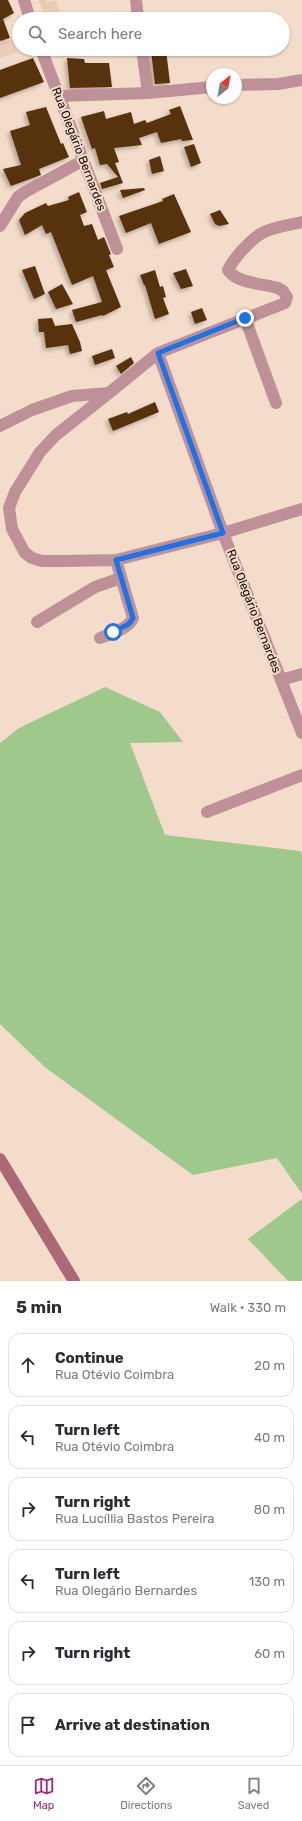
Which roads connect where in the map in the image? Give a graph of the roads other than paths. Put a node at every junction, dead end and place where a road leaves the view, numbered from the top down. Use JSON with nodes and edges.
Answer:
{"nodes":[{"id":1,"x":24,"y":0,"type":"edge"},
{"id":2,"x":136,"y":0,"type":"edge"},
{"id":3,"x":28,"y":12,"type":"edge"},
{"id":4,"x":137,"y":12,"type":"edge"},
{"id":5,"x":44,"y":56,"type":"edge"},
{"id":6,"x":143,"y":56,"type":"edge"},
{"id":7,"x":302,"y":80,"type":"edge"},
{"id":8,"x":242,"y":85,"type":"edge"},
{"id":9,"x":206,"y":87,"type":"edge"},
{"id":10,"x":148,"y":92,"type":"junction"},
{"id":11,"x":59,"y":96,"type":"junction"},
{"id":12,"x":84,"y":160,"type":"junction"},
{"id":13,"x":302,"y":222,"type":"edge"},
{"id":14,"x":0,"y":226,"type":"edge"},
{"id":15,"x":117,"y":249,"type":"dead end"},
{"id":16,"x":245,"y":318,"type":"junction"},
{"id":17,"x":158,"y":353,"type":"junction"},
{"id":18,"x":109,"y":393,"type":"junction"},
{"id":19,"x":276,"y":403,"type":"dead end"},
{"id":20,"x":0,"y":426,"type":"edge"},
{"id":21,"x":302,"y":509,"type":"edge"},
{"id":22,"x":223,"y":533,"type":"junction"},
{"id":23,"x":116,"y":560,"type":"junction"},
{"id":24,"x":121,"y":578,"type":"junction"},
{"id":25,"x":37,"y":622,"type":"dead end"},
{"id":26,"x":100,"y":638,"type":"dead end"},
{"id":27,"x":302,"y":674,"type":"edge"},
{"id":28,"x":281,"y":680,"type":"junction"},
{"id":29,"x":302,"y":733,"type":"edge"},
{"id":30,"x":302,"y":775,"type":"edge"},
{"id":31,"x":207,"y":812,"type":"dead end"},
{"id":32,"x":0,"y":1158,"type":"edge"},
{"id":33,"x":74,"y":1281,"type":"edge"}],
"edges":[{"from":1,"to":3,"type":"street"},
{"from":2,"to":4,"type":"street"},
{"from":5,"to":11,"type":"street","name":"Rua Olegário Bernardes"},
{"from":6,"to":10,"type":"street"},
{"from":7,"to":8,"type":"street"},
{"from":9,"to":10,"type":"street"},
{"from":10,"to":11,"type":"street"},
{"from":11,"to":12,"type":"street","name":"Rua Olegário Bernardes"},
{"from":12,"to":14,"type":"street"},
{"from":12,"to":15,"type":"street","name":"Rua Olegário Bernardes"},
{"from":13,"to":16,"type":"street"},
{"from":16,"to":17,"type":"street"},
{"from":16,"to":19,"type":"street"},
{"from":17,"to":18,"type":"street"},
{"from":17,"to":22,"type":"street","name":"Rua Olegário Bernardes"},
{"from":18,"to":20,"type":"street"},
{"from":18,"to":23,"type":"street"},
{"from":21,"to":22,"type":"street"},
{"from":22,"to":23,"type":"street"},
{"from":22,"to":28,"type":"street","name":"Rua Olegário Bernardes"},
{"from":23,"to":24,"type":"street"},
{"from":24,"to":25,"type":"street"},
{"from":24,"to":26,"type":"street"},
{"from":27,"to":28,"type":"street"},
{"from":28,"to":29,"type":"street","name":"Rua Olegário Bernardes"},
{"from":30,"to":31,"type":"street"},
{"from":32,"to":33,"type":"main road"}]}
